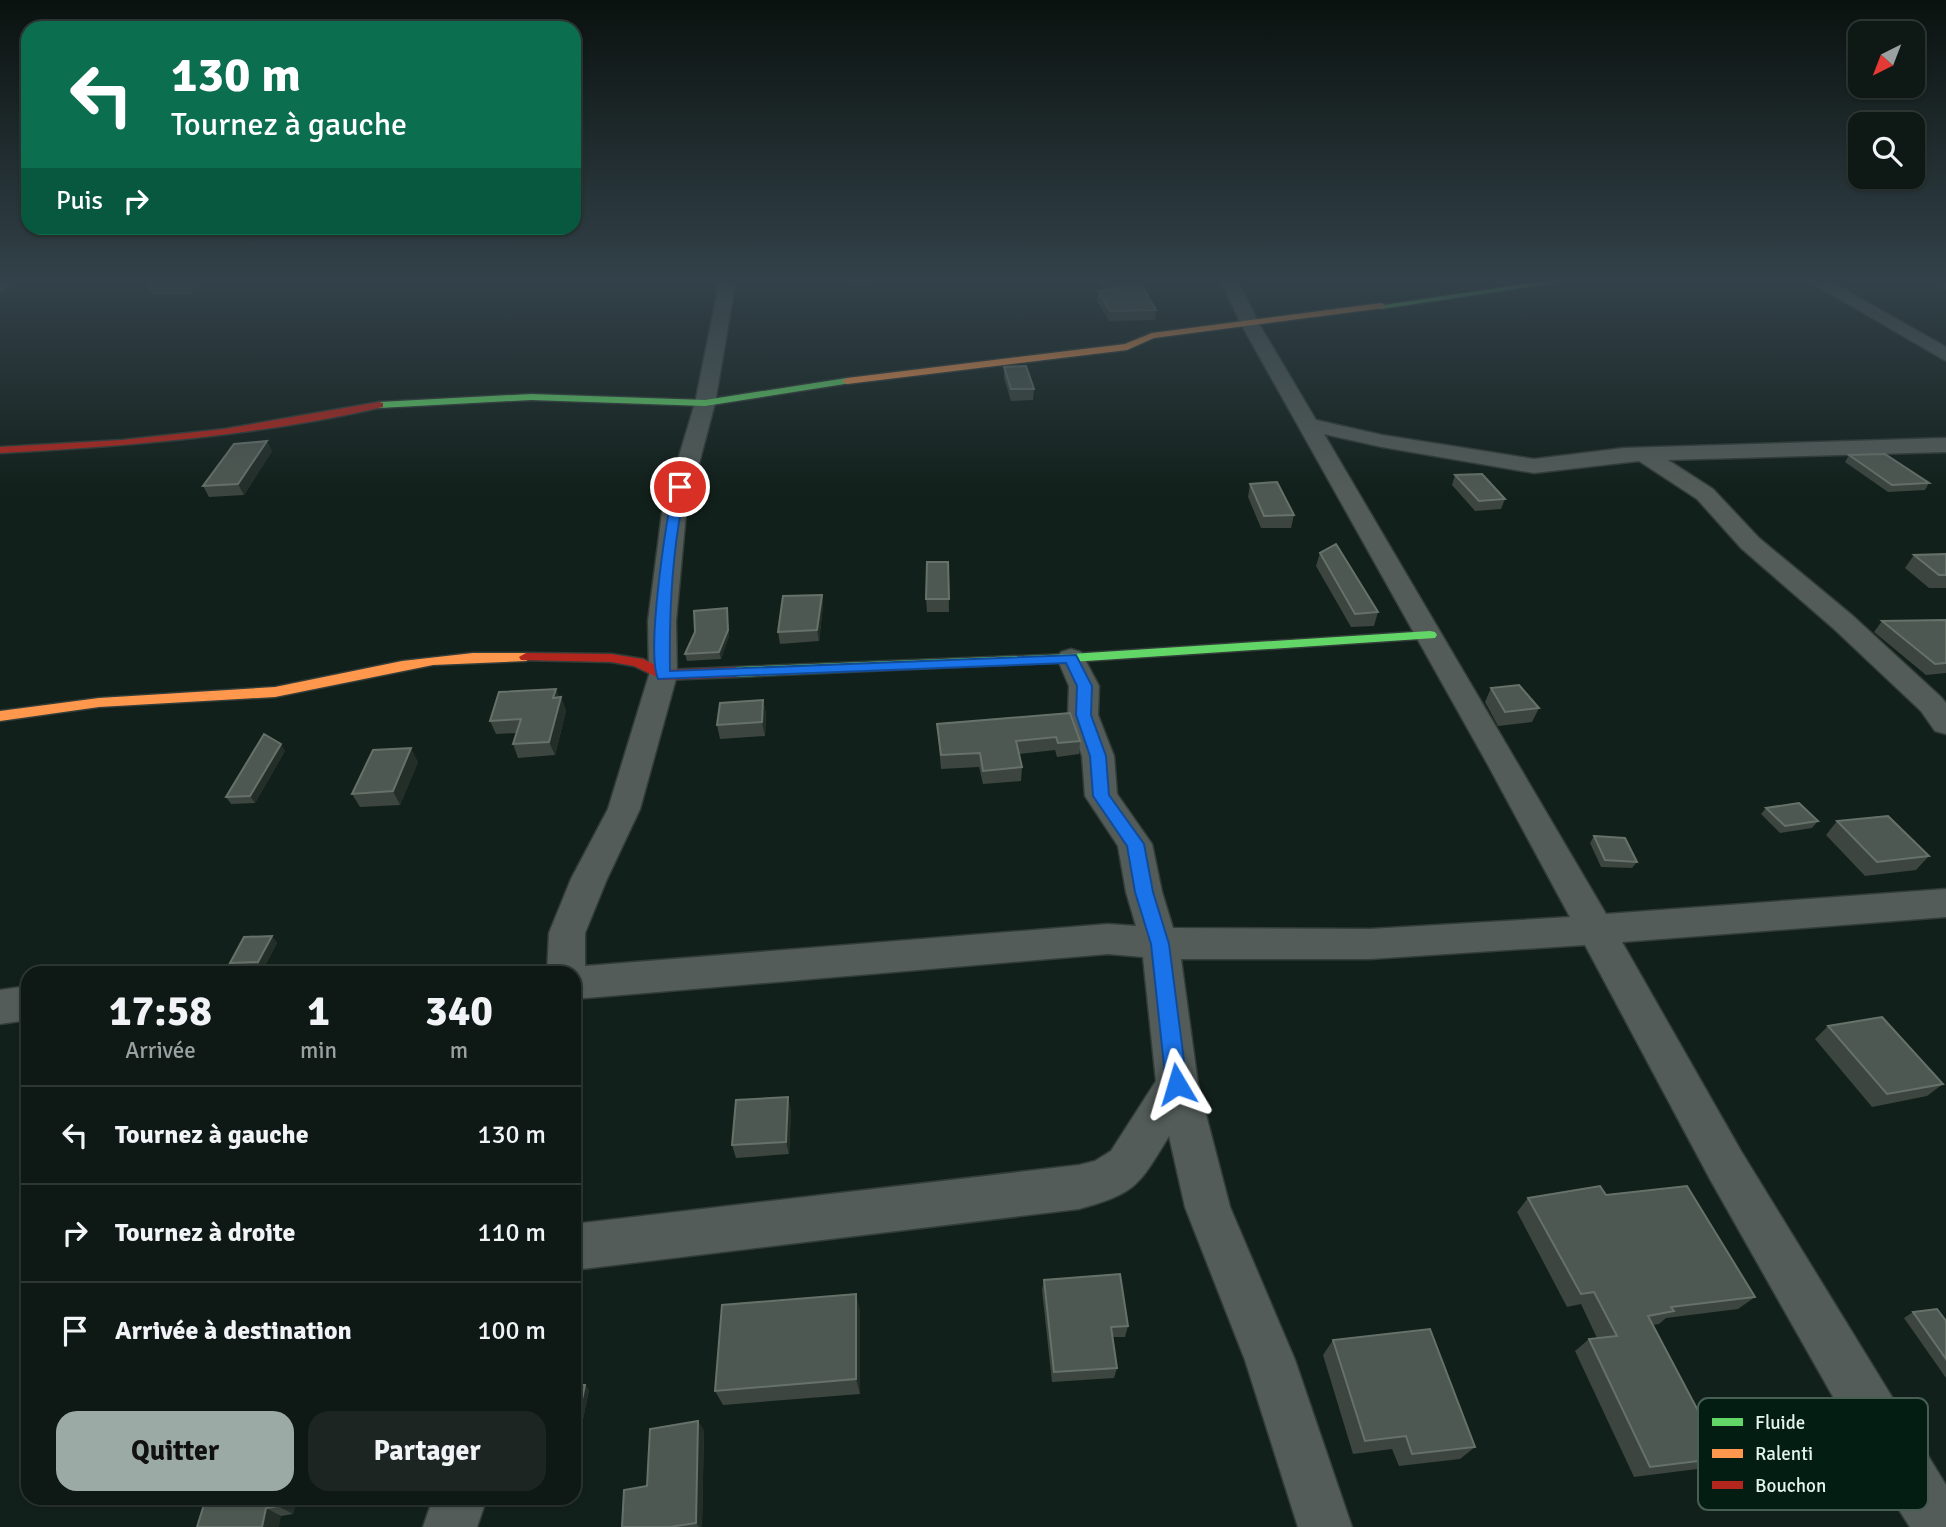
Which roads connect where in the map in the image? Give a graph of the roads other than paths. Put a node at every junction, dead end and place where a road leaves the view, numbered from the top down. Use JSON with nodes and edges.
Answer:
{"nodes":[{"id":1,"x":714,"y":350,"type":"edge"},
{"id":2,"x":1099,"y":350,"type":"edge"},
{"id":3,"x":1265,"y":350,"type":"edge"},
{"id":4,"x":705,"y":403,"type":"junction"},
{"id":5,"x":1307,"y":424,"type":"junction"},
{"id":6,"x":1946,"y":445,"type":"edge"},
{"id":7,"x":0,"y":450,"type":"edge"},
{"id":8,"x":1645,"y":454,"type":"junction"},
{"id":9,"x":1430,"y":635,"type":"junction"},
{"id":10,"x":1071,"y":658,"type":"junction"},
{"id":11,"x":663,"y":676,"type":"junction"},
{"id":12,"x":0,"y":716,"type":"edge"},
{"id":13,"x":1946,"y":724,"type":"edge"},
{"id":14,"x":1946,"y":903,"type":"edge"},
{"id":15,"x":1596,"y":930,"type":"junction"},
{"id":16,"x":1160,"y":944,"type":"junction"},
{"id":17,"x":566,"y":966,"type":"edge"},
{"id":18,"x":581,"y":982,"type":"edge"},
{"id":19,"x":21,"y":1004,"type":"edge"},
{"id":20,"x":0,"y":1007,"type":"edge"},
{"id":21,"x":1177,"y":1084,"type":"junction"},
{"id":22,"x":581,"y":1246,"type":"edge"},
{"id":23,"x":1862,"y":1398,"type":"edge"},
{"id":24,"x":458,"y":1505,"type":"edge"},
{"id":25,"x":1928,"y":1506,"type":"edge"},
{"id":26,"x":450,"y":1527,"type":"edge"},
{"id":27,"x":1325,"y":1527,"type":"edge"},
{"id":28,"x":1942,"y":1527,"type":"edge"}],
"edges":[{"from":1,"to":4,"type":"street"},
{"from":2,"to":4,"type":"street"},
{"from":3,"to":5,"type":"street"},
{"from":4,"to":7,"type":"street"},
{"from":4,"to":11,"type":"street"},
{"from":5,"to":8,"type":"street"},
{"from":5,"to":9,"type":"street"},
{"from":6,"to":8,"type":"street"},
{"from":8,"to":13,"type":"street"},
{"from":9,"to":10,"type":"street"},
{"from":9,"to":15,"type":"street"},
{"from":10,"to":11,"type":"street"},
{"from":10,"to":16,"type":"street"},
{"from":11,"to":12,"type":"street"},
{"from":11,"to":17,"type":"street"},
{"from":14,"to":15,"type":"street"},
{"from":15,"to":16,"type":"street"},
{"from":15,"to":23,"type":"street"},
{"from":16,"to":18,"type":"street"},
{"from":16,"to":21,"type":"street"},
{"from":19,"to":20,"type":"street"},
{"from":21,"to":22,"type":"street"},
{"from":21,"to":27,"type":"street"},
{"from":24,"to":26,"type":"street"},
{"from":25,"to":28,"type":"street"}]}
